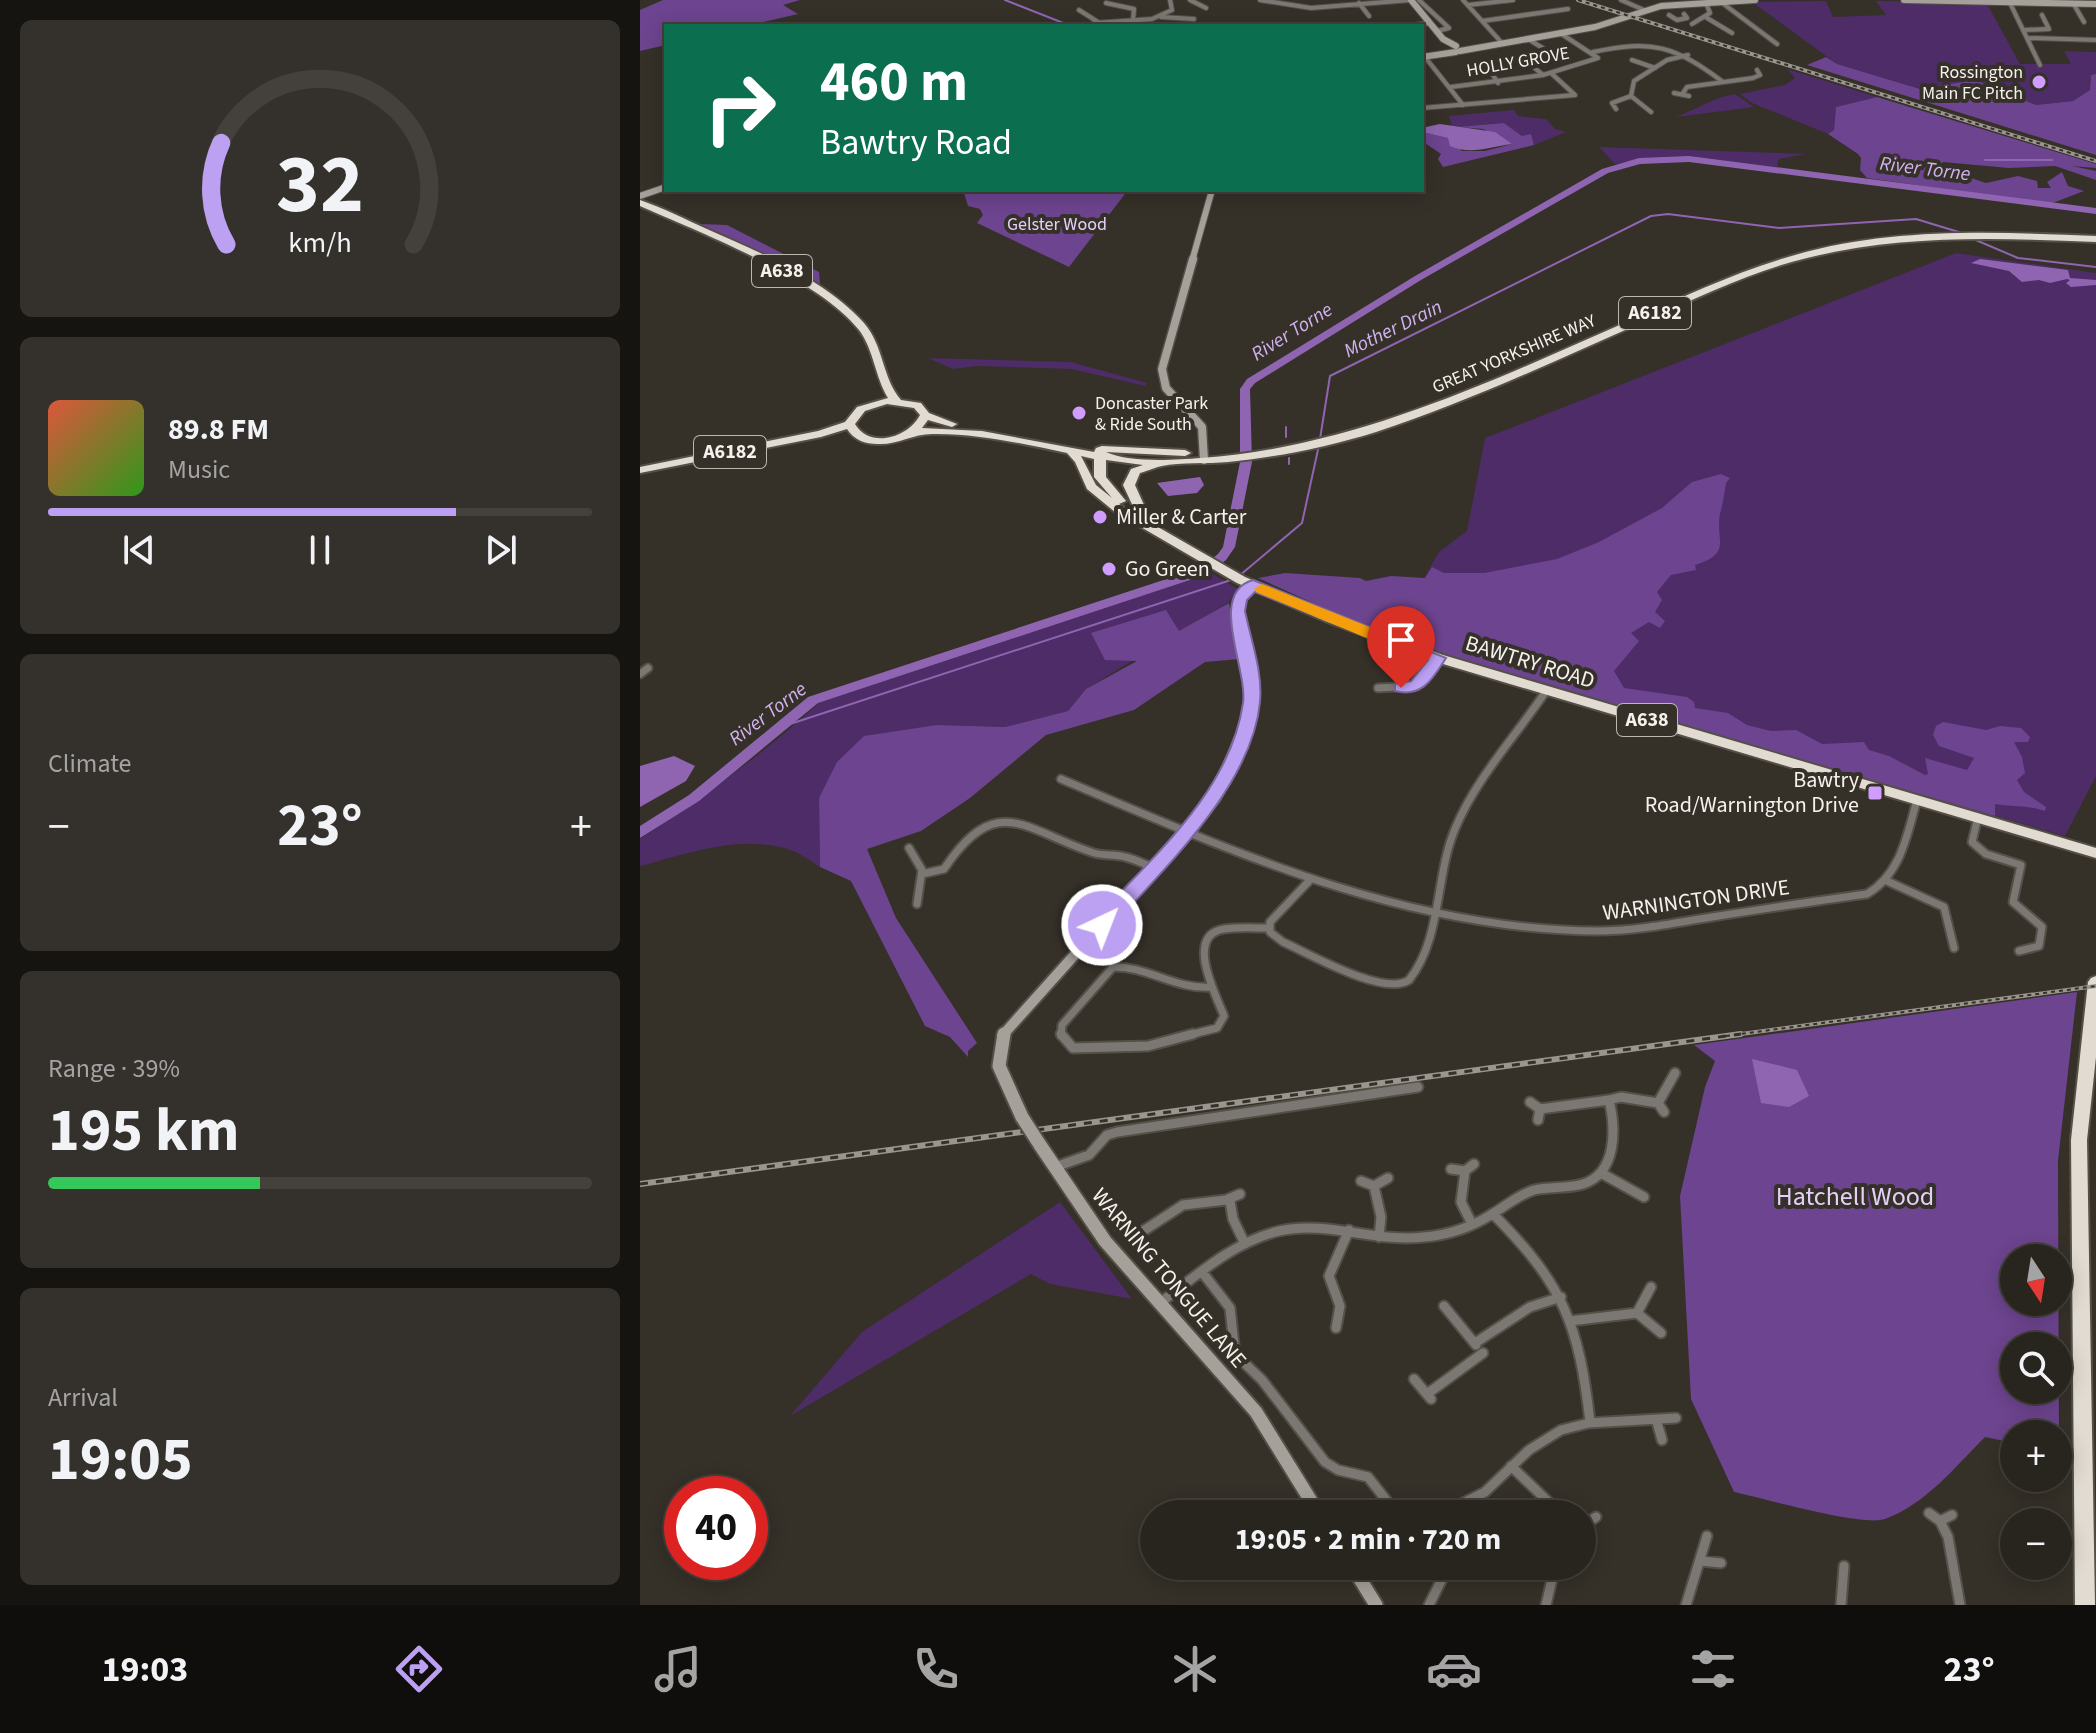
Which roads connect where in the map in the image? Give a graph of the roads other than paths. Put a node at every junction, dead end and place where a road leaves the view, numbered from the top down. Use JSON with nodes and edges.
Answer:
{"nodes":[{"id":1,"x":1170,"y":0,"type":"edge"},
{"id":2,"x":1190,"y":0,"type":"edge"},
{"id":3,"x":1260,"y":0,"type":"edge"},
{"id":4,"x":1317,"y":0,"type":"edge"},
{"id":5,"x":1411,"y":0,"type":"edge"},
{"id":6,"x":1419,"y":0,"type":"edge"},
{"id":7,"x":1463,"y":0,"type":"edge"},
{"id":8,"x":1513,"y":0,"type":"edge"},
{"id":9,"x":1621,"y":0,"type":"edge"},
{"id":10,"x":1755,"y":0,"type":"edge"},
{"id":11,"x":1904,"y":0,"type":"edge"},
{"id":12,"x":1503,"y":1,"type":"edge"},
{"id":13,"x":2009,"y":1,"type":"edge"},
{"id":14,"x":2062,"y":1,"type":"edge"},
{"id":15,"x":1721,"y":2,"type":"edge"},
{"id":16,"x":1105,"y":3,"type":"edge"},
{"id":17,"x":1359,"y":3,"type":"junction"},
{"id":18,"x":1706,"y":3,"type":"junction"},
{"id":19,"x":2073,"y":3,"type":"junction"},
{"id":20,"x":2096,"y":4,"type":"edge"},
{"id":21,"x":1468,"y":5,"type":"junction"},
{"id":22,"x":1325,"y":7,"type":"junction"},
{"id":23,"x":1206,"y":9,"type":"dead end"},
{"id":24,"x":1568,"y":9,"type":"dead end"},
{"id":25,"x":1644,"y":10,"type":"junction"},
{"id":26,"x":1073,"y":14,"type":"dead end"},
{"id":27,"x":1669,"y":15,"type":"dead end"},
{"id":28,"x":2042,"y":15,"type":"dead end"},
{"id":29,"x":1375,"y":16,"type":"dead end"},
{"id":30,"x":1160,"y":17,"type":"junction"},
{"id":31,"x":1707,"y":18,"type":"junction"},
{"id":32,"x":1133,"y":20,"type":"junction"},
{"id":33,"x":1196,"y":20,"type":"dead end"},
{"id":34,"x":1482,"y":21,"type":"junction"},
{"id":35,"x":1699,"y":21,"type":"junction"},
{"id":36,"x":2084,"y":22,"type":"dead end"},
{"id":37,"x":1430,"y":23,"type":"junction"},
{"id":38,"x":1422,"y":24,"type":"edge"},
{"id":39,"x":1692,"y":24,"type":"dead end"},
{"id":40,"x":2024,"y":30,"type":"junction"},
{"id":41,"x":1437,"y":31,"type":"junction"},
{"id":42,"x":1560,"y":33,"type":"junction"},
{"id":43,"x":1723,"y":34,"type":"dead end"},
{"id":44,"x":2028,"y":38,"type":"junction"},
{"id":45,"x":1528,"y":39,"type":"junction"},
{"id":46,"x":1641,"y":39,"type":"dead end"},
{"id":47,"x":2096,"y":40,"type":"edge"},
{"id":48,"x":1502,"y":43,"type":"junction"},
{"id":49,"x":1647,"y":44,"type":"junction"},
{"id":50,"x":1777,"y":44,"type":"dead end"},
{"id":51,"x":1446,"y":46,"type":"junction"},
{"id":52,"x":1457,"y":49,"type":"junction"},
{"id":53,"x":1555,"y":51,"type":"dead end"},
{"id":54,"x":1592,"y":52,"type":"junction"},
{"id":55,"x":1688,"y":55,"type":"junction"},
{"id":56,"x":1426,"y":56,"type":"edge"},
{"id":57,"x":1636,"y":61,"type":"dead end"},
{"id":58,"x":1708,"y":61,"type":"dead end"},
{"id":59,"x":1538,"y":62,"type":"dead end"},
{"id":60,"x":1697,"y":62,"type":"junction"},
{"id":61,"x":2040,"y":65,"type":"dead end"},
{"id":62,"x":1655,"y":68,"type":"junction"},
{"id":63,"x":1489,"y":69,"type":"dead end"},
{"id":64,"x":1551,"y":73,"type":"junction"},
{"id":65,"x":1543,"y":75,"type":"junction"},
{"id":66,"x":1770,"y":78,"type":"dead end"},
{"id":67,"x":1723,"y":82,"type":"junction"},
{"id":68,"x":1498,"y":83,"type":"junction"},
{"id":69,"x":1451,"y":87,"type":"junction"},
{"id":70,"x":1674,"y":93,"type":"dead end"},
{"id":71,"x":1683,"y":93,"type":"junction"},
{"id":72,"x":1631,"y":96,"type":"junction"},
{"id":73,"x":1689,"y":96,"type":"dead end"},
{"id":74,"x":1463,"y":105,"type":"junction"},
{"id":75,"x":1424,"y":108,"type":"edge"},
{"id":76,"x":1616,"y":109,"type":"dead end"},
{"id":77,"x":1647,"y":111,"type":"dead end"},
{"id":78,"x":664,"y":188,"type":"edge"},
{"id":79,"x":1211,"y":192,"type":"edge"},
{"id":80,"x":640,"y":196,"type":"edge"},
{"id":81,"x":640,"y":203,"type":"edge"},
{"id":82,"x":2096,"y":239,"type":"edge"},
{"id":83,"x":884,"y":382,"type":"junction"},
{"id":84,"x":896,"y":400,"type":"junction"},
{"id":85,"x":867,"y":406,"type":"junction"},
{"id":86,"x":925,"y":415,"type":"junction"},
{"id":87,"x":849,"y":424,"type":"junction"},
{"id":88,"x":910,"y":433,"type":"junction"},
{"id":89,"x":821,"y":434,"type":"junction"},
{"id":90,"x":859,"y":436,"type":"junction"},
{"id":91,"x":1072,"y":453,"type":"junction"},
{"id":92,"x":1098,"y":453,"type":"junction"},
{"id":93,"x":1204,"y":456,"type":"junction"},
{"id":94,"x":1162,"y":463,"type":"junction"},
{"id":95,"x":1084,"y":468,"type":"junction"},
{"id":96,"x":640,"y":470,"type":"edge"},
{"id":97,"x":1147,"y":521,"type":"junction"},
{"id":98,"x":1237,"y":577,"type":"junction"},
{"id":99,"x":1438,"y":658,"type":"junction"},
{"id":100,"x":648,"y":668,"type":"dead end"},
{"id":101,"x":640,"y":674,"type":"edge"},
{"id":102,"x":1378,"y":688,"type":"dead end"},
{"id":103,"x":1546,"y":691,"type":"junction"},
{"id":104,"x":1061,"y":779,"type":"dead end"},
{"id":105,"x":1917,"y":800,"type":"junction"},
{"id":106,"x":1978,"y":817,"type":"junction"},
{"id":107,"x":1187,"y":832,"type":"junction"},
{"id":108,"x":909,"y":848,"type":"dead end"},
{"id":109,"x":2096,"y":853,"type":"edge"},
{"id":110,"x":1154,"y":868,"type":"junction"},
{"id":111,"x":922,"y":874,"type":"junction"},
{"id":112,"x":1309,"y":881,"type":"junction"},
{"id":113,"x":1887,"y":881,"type":"junction"},
{"id":114,"x":917,"y":904,"type":"dead end"},
{"id":115,"x":1434,"y":917,"type":"junction"},
{"id":116,"x":1268,"y":928,"type":"junction"},
{"id":117,"x":1954,"y":948,"type":"dead end"},
{"id":118,"x":2019,"y":951,"type":"dead end"},
{"id":119,"x":2096,"y":982,"type":"edge"},
{"id":120,"x":1212,"y":987,"type":"junction"},
{"id":121,"x":1675,"y":1073,"type":"dead end"},
{"id":122,"x":1418,"y":1087,"type":"dead end"},
{"id":123,"x":1609,"y":1100,"type":"junction"},
{"id":124,"x":1530,"y":1102,"type":"dead end"},
{"id":125,"x":1658,"y":1103,"type":"junction"},
{"id":126,"x":1540,"y":1109,"type":"junction"},
{"id":127,"x":1664,"y":1112,"type":"dead end"},
{"id":128,"x":1538,"y":1120,"type":"dead end"},
{"id":129,"x":1474,"y":1164,"type":"dead end"},
{"id":130,"x":1053,"y":1168,"type":"junction"},
{"id":131,"x":1451,"y":1169,"type":"dead end"},
{"id":132,"x":1465,"y":1171,"type":"junction"},
{"id":133,"x":1601,"y":1173,"type":"junction"},
{"id":134,"x":1388,"y":1178,"type":"dead end"},
{"id":135,"x":1361,"y":1181,"type":"dead end"},
{"id":136,"x":1374,"y":1186,"type":"junction"},
{"id":137,"x":1240,"y":1194,"type":"dead end"},
{"id":138,"x":1644,"y":1197,"type":"dead end"},
{"id":139,"x":1230,"y":1201,"type":"junction"},
{"id":140,"x":1493,"y":1214,"type":"junction"},
{"id":141,"x":1472,"y":1224,"type":"junction"},
{"id":142,"x":1119,"y":1226,"type":"dead end"},
{"id":143,"x":1349,"y":1230,"type":"junction"},
{"id":144,"x":1379,"y":1237,"type":"junction"},
{"id":145,"x":1245,"y":1244,"type":"junction"},
{"id":146,"x":1202,"y":1272,"type":"junction"},
{"id":147,"x":1651,"y":1287,"type":"dead end"},
{"id":148,"x":1561,"y":1297,"type":"junction"},
{"id":149,"x":1158,"y":1304,"type":"junction"},
{"id":150,"x":1444,"y":1306,"type":"dead end"},
{"id":151,"x":1637,"y":1313,"type":"junction"},
{"id":152,"x":1570,"y":1321,"type":"junction"},
{"id":153,"x":1336,"y":1328,"type":"dead end"},
{"id":154,"x":1661,"y":1333,"type":"dead end"},
{"id":155,"x":1475,"y":1343,"type":"junction"},
{"id":156,"x":1414,"y":1379,"type":"dead end"},
{"id":157,"x":1676,"y":1418,"type":"dead end"},
{"id":158,"x":1590,"y":1422,"type":"junction"},
{"id":159,"x":1657,"y":1422,"type":"junction"},
{"id":160,"x":1662,"y":1440,"type":"dead end"},
{"id":161,"x":1511,"y":1466,"type":"junction"},
{"id":162,"x":1310,"y":1500,"type":"edge"},
{"id":163,"x":1387,"y":1500,"type":"edge"},
{"id":164,"x":1468,"y":1500,"type":"edge"},
{"id":165,"x":1546,"y":1500,"type":"edge"},
{"id":166,"x":1929,"y":1513,"type":"dead end"},
{"id":167,"x":1952,"y":1515,"type":"dead end"},
{"id":168,"x":1940,"y":1521,"type":"junction"},
{"id":169,"x":1707,"y":1536,"type":"dead end"},
{"id":170,"x":1701,"y":1561,"type":"junction"},
{"id":171,"x":1721,"y":1563,"type":"dead end"},
{"id":172,"x":1844,"y":1566,"type":"dead end"},
{"id":173,"x":1361,"y":1580,"type":"edge"},
{"id":174,"x":1440,"y":1580,"type":"edge"},
{"id":175,"x":1552,"y":1580,"type":"edge"},
{"id":176,"x":1376,"y":1605,"type":"edge"},
{"id":177,"x":1429,"y":1605,"type":"edge"},
{"id":178,"x":1546,"y":1605,"type":"edge"},
{"id":179,"x":1686,"y":1605,"type":"edge"},
{"id":180,"x":1841,"y":1605,"type":"edge"},
{"id":181,"x":1960,"y":1605,"type":"edge"},
{"id":182,"x":2085,"y":1605,"type":"edge"}],
"edges":[{"from":1,"to":30,"type":"street"},
{"from":2,"to":23,"type":"street"},
{"from":3,"to":22,"type":"street"},
{"from":4,"to":22,"type":"street"},
{"from":5,"to":17,"type":"street"},
{"from":5,"to":37,"type":"street"},
{"from":6,"to":41,"type":"street"},
{"from":7,"to":21,"type":"street"},
{"from":8,"to":12,"type":"street"},
{"from":9,"to":25,"type":"street"},
{"from":10,"to":15,"type":"street"},
{"from":11,"to":13,"type":"street"},
{"from":12,"to":21,"type":"street"},
{"from":13,"to":14,"type":"street"},
{"from":13,"to":40,"type":"street"},
{"from":14,"to":19,"type":"street"},
{"from":15,"to":18,"type":"street"},
{"from":15,"to":50,"type":"street"},
{"from":16,"to":32,"type":"street"},
{"from":17,"to":22,"type":"street"},
{"from":17,"to":29,"type":"street"},
{"from":18,"to":25,"type":"street"},
{"from":18,"to":31,"type":"street"},
{"from":19,"to":20,"type":"street"},
{"from":19,"to":36,"type":"street"},
{"from":21,"to":34,"type":"street"},
{"from":24,"to":34,"type":"street"},
{"from":25,"to":42,"type":"street"},
{"from":26,"to":32,"type":"street"},
{"from":27,"to":35,"type":"street"},
{"from":28,"to":40,"type":"street"},
{"from":30,"to":32,"type":"street"},
{"from":30,"to":33,"type":"street"},
{"from":31,"to":35,"type":"street"},
{"from":31,"to":43,"type":"street"},
{"from":34,"to":48,"type":"street"},
{"from":35,"to":39,"type":"street"},
{"from":37,"to":38,"type":"street"},
{"from":37,"to":41,"type":"street"},
{"from":40,"to":44,"type":"street"},
{"from":41,"to":51,"type":"street"},
{"from":42,"to":45,"type":"street"},
{"from":42,"to":54,"type":"street"},
{"from":44,"to":47,"type":"street"},
{"from":44,"to":61,"type":"street"},
{"from":45,"to":48,"type":"street"},
{"from":45,"to":53,"type":"street"},
{"from":46,"to":49,"type":"street"},
{"from":48,"to":52,"type":"street"},
{"from":49,"to":54,"type":"street"},
{"from":49,"to":55,"type":"street"},
{"from":51,"to":52,"type":"street"},
{"from":51,"to":56,"type":"street"},
{"from":52,"to":56,"type":"street"},
{"from":54,"to":64,"type":"street","name":"HOLLY GROVE"},
{"from":55,"to":60,"type":"street"},
{"from":55,"to":62,"type":"street"},
{"from":56,"to":69,"type":"street"},
{"from":57,"to":62,"type":"street"},
{"from":58,"to":60,"type":"street"},
{"from":59,"to":65,"type":"street"},
{"from":60,"to":67,"type":"street"},
{"from":62,"to":72,"type":"street"},
{"from":63,"to":68,"type":"street"},
{"from":64,"to":65,"type":"street","name":"HOLLY GROVE"},
{"from":64,"to":74,"type":"street"},
{"from":65,"to":68,"type":"street","name":"HOLLY GROVE"},
{"from":66,"to":67,"type":"street"},
{"from":67,"to":71,"type":"street"},
{"from":68,"to":69,"type":"street","name":"HOLLY GROVE"},
{"from":69,"to":74,"type":"street"},
{"from":70,"to":71,"type":"street"},
{"from":71,"to":73,"type":"street"},
{"from":72,"to":76,"type":"street"},
{"from":72,"to":77,"type":"street"},
{"from":74,"to":75,"type":"street"},
{"from":78,"to":80,"type":"street"},
{"from":79,"to":93,"type":"street"},
{"from":81,"to":83,"type":"highway","number":"A638"},
{"from":82,"to":93,"type":"highway","name":"GREAT YORKSHIRE WAY","number":"A6182"},
{"from":83,"to":84,"type":"highway","number":"A638"},
{"from":83,"to":85,"type":"highway"},
{"from":84,"to":85,"type":"highway"},
{"from":84,"to":86,"type":"highway","name":"GREAT YORKSHIRE WAY"},
{"from":85,"to":87,"type":"highway"},
{"from":86,"to":88,"type":"highway"},
{"from":86,"to":92,"type":"highway","name":"GREAT YORKSHIRE WAY","number":"A6182"},
{"from":87,"to":89,"type":"highway","number":"A6182"},
{"from":87,"to":90,"type":"highway"},
{"from":88,"to":90,"type":"highway","name":"GREAT YORKSHIRE WAY"},
{"from":88,"to":91,"type":"highway","name":"GREAT YORKSHIRE WAY","number":"A6182"},
{"from":89,"to":90,"type":"highway","number":"A6182"},
{"from":89,"to":96,"type":"highway","number":"A6182"},
{"from":91,"to":92,"type":"highway","name":"GREAT YORKSHIRE WAY","number":"A6182"},
{"from":91,"to":95,"type":"highway","name":"BAWTRY ROAD","number":"A638"},
{"from":92,"to":93,"type":"highway","name":"GREAT YORKSHIRE WAY","number":"A6182"},
{"from":92,"to":94,"type":"highway","name":"GREAT YORKSHIRE WAY","number":"A6182"},
{"from":92,"to":95,"type":"highway"},
{"from":92,"to":97,"type":"highway","name":"BAWTRY ROAD","number":"A638"},
{"from":93,"to":94,"type":"highway","name":"GREAT YORKSHIRE WAY","number":"A6182"},
{"from":94,"to":97,"type":"highway"},
{"from":95,"to":97,"type":"highway","name":"BAWTRY ROAD","number":"A638"},
{"from":97,"to":98,"type":"highway","name":"BAWTRY ROAD","number":"A638"},
{"from":98,"to":99,"type":"highway","name":"BAWTRY ROAD","number":"A638"},
{"from":98,"to":107,"type":"street","name":"WARNING TONGUE LANE"},
{"from":99,"to":102,"type":"street"},
{"from":99,"to":103,"type":"highway","name":"BAWTRY ROAD","number":"A638"},
{"from":100,"to":101,"type":"street"},
{"from":103,"to":105,"type":"highway","name":"BAWTRY ROAD","number":"A638"},
{"from":103,"to":115,"type":"street"},
{"from":104,"to":107,"type":"street","name":"WARNINGTON DRIVE"},
{"from":105,"to":106,"type":"highway","name":"BAWTRY ROAD","number":"A638"},
{"from":105,"to":113,"type":"street"},
{"from":106,"to":109,"type":"highway","name":"BAWTRY ROAD","number":"A638"},
{"from":106,"to":118,"type":"street"},
{"from":107,"to":110,"type":"street","name":"WARNING TONGUE LANE"},
{"from":107,"to":112,"type":"street","name":"WARNINGTON DRIVE"},
{"from":108,"to":111,"type":"street"},
{"from":110,"to":111,"type":"street"},
{"from":110,"to":130,"type":"street","name":"WARNING TONGUE LANE","bridge":true},
{"from":111,"to":114,"type":"street"},
{"from":112,"to":115,"type":"street","name":"WARNINGTON DRIVE"},
{"from":112,"to":116,"type":"street"},
{"from":113,"to":115,"type":"street","name":"WARNINGTON DRIVE"},
{"from":113,"to":117,"type":"street"},
{"from":115,"to":116,"type":"street"},
{"from":116,"to":120,"type":"street"},
{"from":119,"to":182,"type":"highway"},
{"from":120,"to":120,"type":"street"},
{"from":121,"to":125,"type":"street"},
{"from":122,"to":130,"type":"street"},
{"from":123,"to":125,"type":"street"},
{"from":123,"to":126,"type":"street"},
{"from":123,"to":133,"type":"street"},
{"from":124,"to":126,"type":"street"},
{"from":125,"to":127,"type":"street"},
{"from":126,"to":128,"type":"street"},
{"from":129,"to":132,"type":"street"},
{"from":130,"to":149,"type":"street","name":"WARNING TONGUE LANE"},
{"from":131,"to":132,"type":"street"},
{"from":132,"to":141,"type":"street"},
{"from":133,"to":138,"type":"street"},
{"from":133,"to":140,"type":"street"},
{"from":134,"to":136,"type":"street"},
{"from":135,"to":136,"type":"street"},
{"from":136,"to":144,"type":"street"},
{"from":137,"to":139,"type":"street"},
{"from":139,"to":142,"type":"street"},
{"from":139,"to":145,"type":"street"},
{"from":140,"to":141,"type":"street"},
{"from":140,"to":148,"type":"street"},
{"from":141,"to":144,"type":"street"},
{"from":143,"to":144,"type":"street"},
{"from":143,"to":145,"type":"street"},
{"from":143,"to":153,"type":"street"},
{"from":145,"to":146,"type":"street"},
{"from":146,"to":149,"type":"street"},
{"from":146,"to":163,"type":"street"},
{"from":147,"to":151,"type":"street"},
{"from":148,"to":152,"type":"street"},
{"from":148,"to":155,"type":"street"},
{"from":149,"to":162,"type":"street","name":"WARNING TONGUE LANE"},
{"from":150,"to":155,"type":"street"},
{"from":151,"to":152,"type":"street"},
{"from":151,"to":154,"type":"street"},
{"from":152,"to":158,"type":"street"},
{"from":155,"to":156,"type":"street"},
{"from":157,"to":159,"type":"street"},
{"from":158,"to":159,"type":"street"},
{"from":158,"to":161,"type":"street"},
{"from":159,"to":160,"type":"street"},
{"from":161,"to":164,"type":"street"},
{"from":161,"to":165,"type":"street"},
{"from":166,"to":168,"type":"street"},
{"from":167,"to":168,"type":"street"},
{"from":168,"to":181,"type":"street"},
{"from":169,"to":170,"type":"street"},
{"from":170,"to":171,"type":"street"},
{"from":170,"to":179,"type":"street"},
{"from":172,"to":180,"type":"street"},
{"from":173,"to":176,"type":"street"},
{"from":174,"to":177,"type":"street"},
{"from":175,"to":178,"type":"street"}]}
